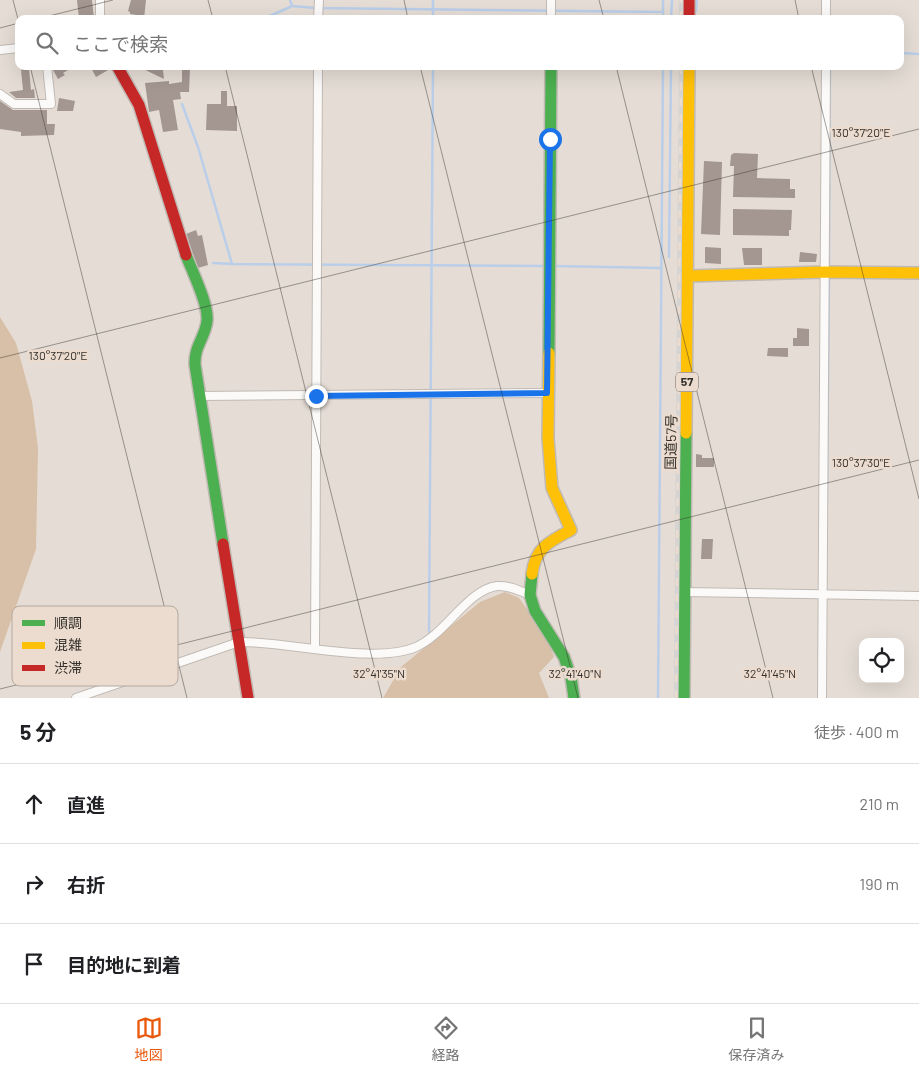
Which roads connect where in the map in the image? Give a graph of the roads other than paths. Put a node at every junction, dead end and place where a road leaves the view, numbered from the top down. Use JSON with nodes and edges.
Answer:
{"nodes":[{"id":1,"x":100,"y":0,"type":"edge"},
{"id":2,"x":319,"y":0,"type":"edge"},
{"id":3,"x":551,"y":0,"type":"edge"},
{"id":4,"x":689,"y":0,"type":"edge"},
{"id":5,"x":826,"y":0,"type":"edge"},
{"id":6,"x":100,"y":15,"type":"edge"},
{"id":7,"x":318,"y":15,"type":"edge"},
{"id":8,"x":551,"y":15,"type":"edge"},
{"id":9,"x":689,"y":15,"type":"edge"},
{"id":10,"x":826,"y":15,"type":"edge"},
{"id":11,"x":15,"y":48,"type":"edge"},
{"id":12,"x":0,"y":50,"type":"edge"},
{"id":13,"x":47,"y":70,"type":"edge"},
{"id":14,"x":118,"y":70,"type":"edge"},
{"id":15,"x":318,"y":70,"type":"edge"},
{"id":16,"x":551,"y":70,"type":"edge"},
{"id":17,"x":689,"y":70,"type":"edge"},
{"id":18,"x":826,"y":70,"type":"edge"},
{"id":19,"x":0,"y":94,"type":"edge"},
{"id":20,"x":825,"y":272,"type":"junction"},
{"id":21,"x":919,"y":273,"type":"edge"},
{"id":22,"x":689,"y":276,"type":"junction"},
{"id":23,"x":547,"y":393,"type":"junction"},
{"id":24,"x":199,"y":396,"type":"junction"},
{"id":25,"x":316,"y":396,"type":"junction"},
{"id":26,"x":684,"y":592,"type":"junction"},
{"id":27,"x":530,"y":595,"type":"junction"},
{"id":28,"x":823,"y":595,"type":"junction"},
{"id":29,"x":919,"y":596,"type":"edge"},
{"id":30,"x":239,"y":642,"type":"junction"},
{"id":31,"x":315,"y":648,"type":"junction"},
{"id":32,"x":178,"y":663,"type":"edge"},
{"id":33,"x":111,"y":686,"type":"edge"},
{"id":34,"x":76,"y":698,"type":"edge"},
{"id":35,"x":248,"y":698,"type":"edge"},
{"id":36,"x":574,"y":698,"type":"edge"},
{"id":37,"x":684,"y":698,"type":"edge"},
{"id":38,"x":822,"y":698,"type":"edge"}],
"edges":[{"from":1,"to":6,"type":"street"},
{"from":2,"to":7,"type":"street"},
{"from":3,"to":8,"type":"street"},
{"from":4,"to":9,"type":"main road"},
{"from":5,"to":10,"type":"street"},
{"from":11,"to":12,"type":"street"},
{"from":13,"to":19,"type":"street"},
{"from":14,"to":24,"type":"main road"},
{"from":15,"to":25,"type":"street"},
{"from":16,"to":23,"type":"main road"},
{"from":17,"to":22,"type":"main road","name":"国道57号","number":"57"},
{"from":18,"to":20,"type":"street"},
{"from":20,"to":21,"type":"main road"},
{"from":20,"to":22,"type":"main road"},
{"from":20,"to":28,"type":"street"},
{"from":22,"to":26,"type":"main road","name":"国道57号","number":"57"},
{"from":23,"to":25,"type":"street"},
{"from":23,"to":27,"type":"main road"},
{"from":24,"to":25,"type":"street"},
{"from":24,"to":30,"type":"main road"},
{"from":25,"to":31,"type":"street"},
{"from":26,"to":28,"type":"street"},
{"from":26,"to":37,"type":"main road","name":"国道57号","number":"57"},
{"from":27,"to":31,"type":"street"},
{"from":27,"to":36,"type":"main road"},
{"from":28,"to":29,"type":"street"},
{"from":28,"to":38,"type":"street"},
{"from":30,"to":31,"type":"street"},
{"from":30,"to":32,"type":"street"},
{"from":30,"to":35,"type":"main road"},
{"from":33,"to":34,"type":"street"}]}
